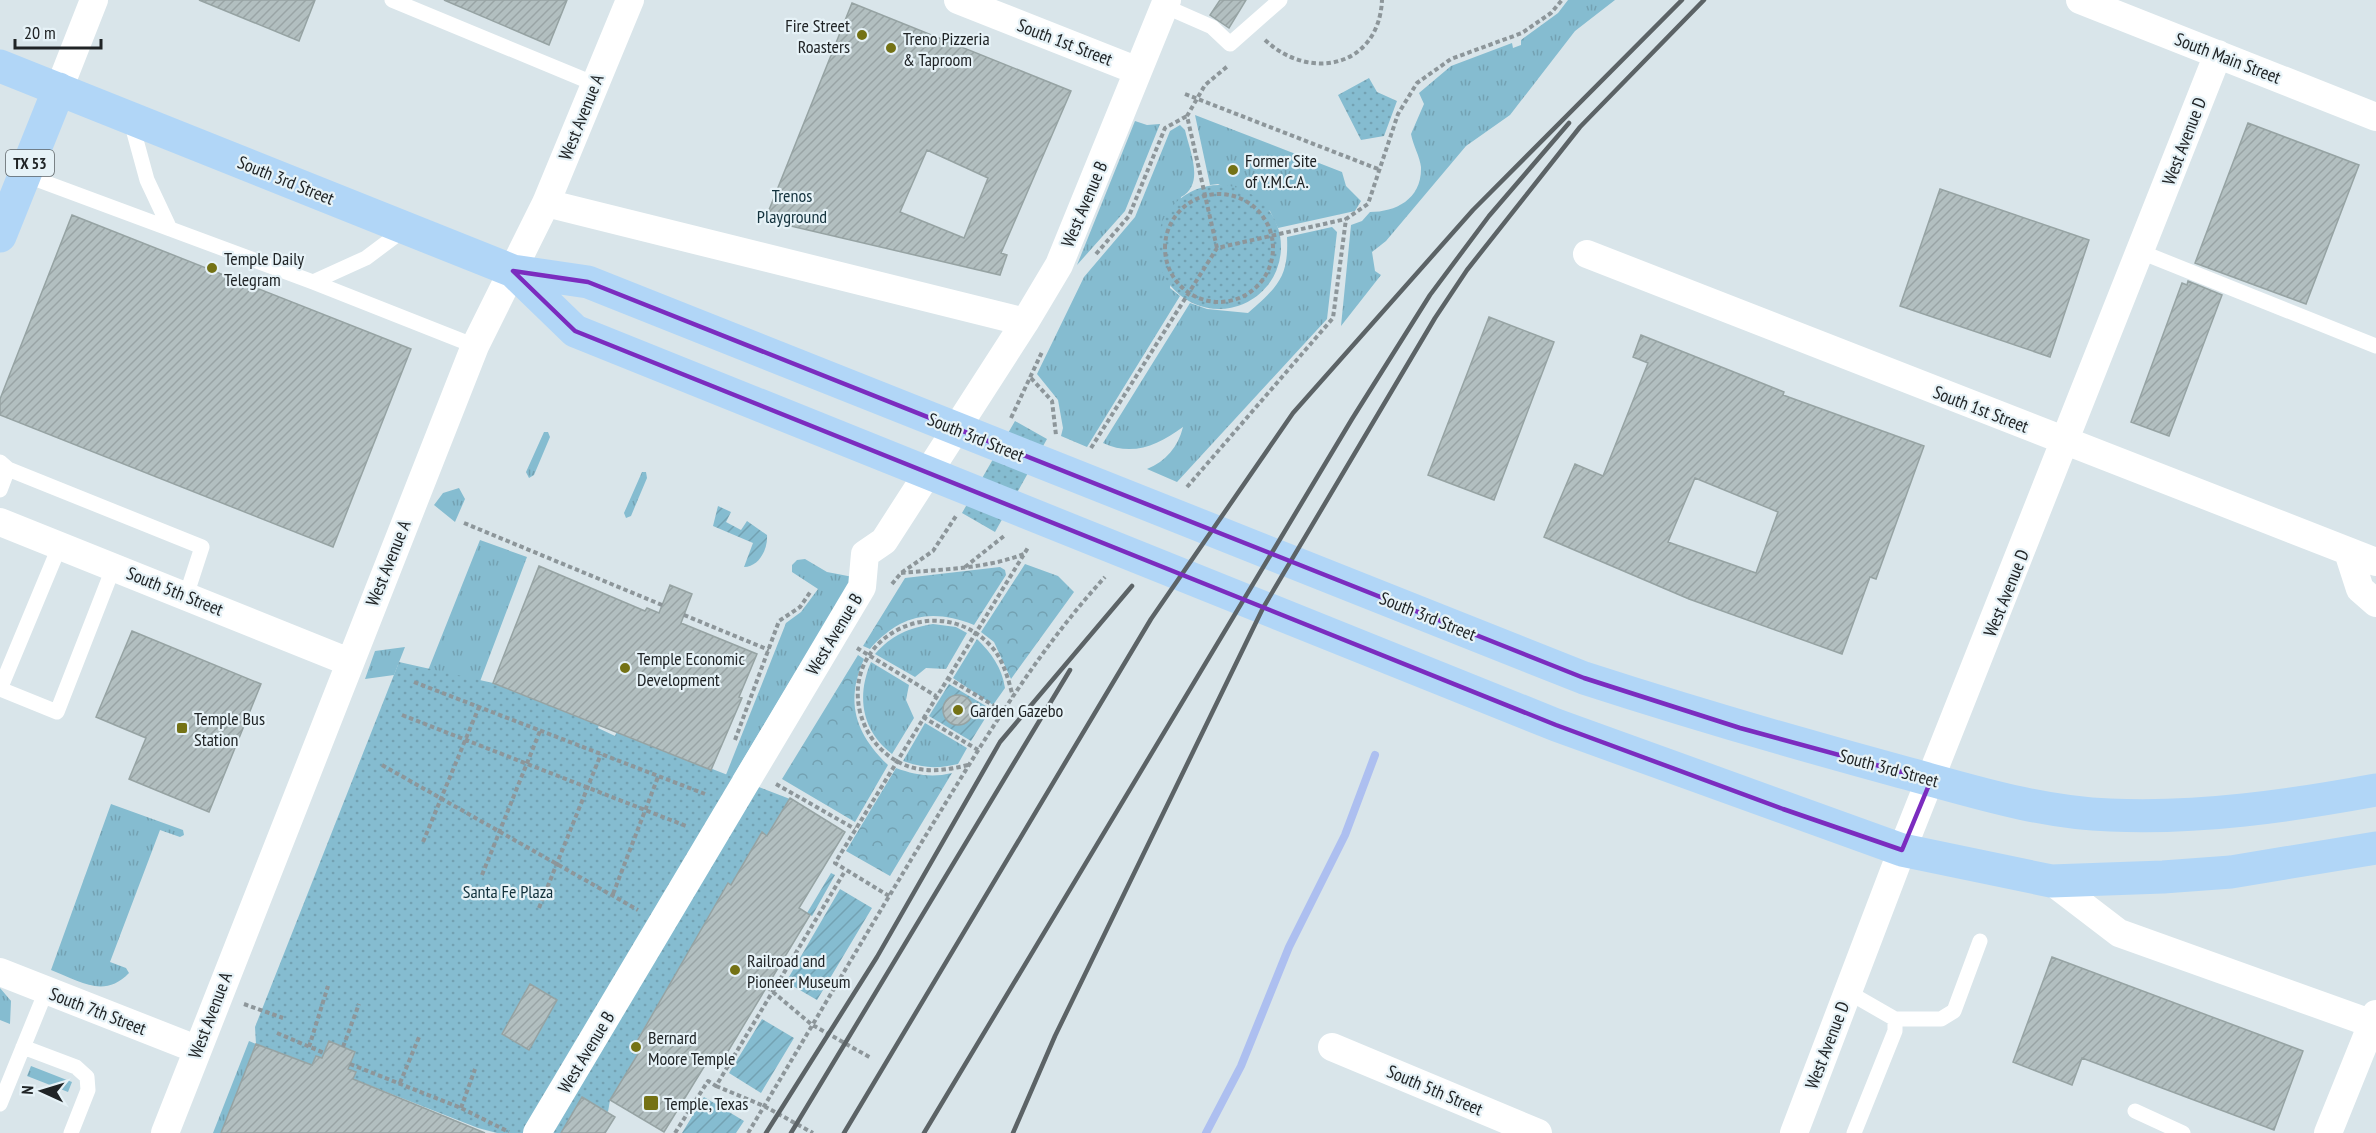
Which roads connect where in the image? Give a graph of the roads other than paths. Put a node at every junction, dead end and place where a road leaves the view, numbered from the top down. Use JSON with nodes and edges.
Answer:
{"nodes":[{"id":1,"x":94,"y":0,"type":"edge"},
{"id":2,"x":392,"y":0,"type":"edge"},
{"id":3,"x":630,"y":0,"type":"edge"},
{"id":4,"x":958,"y":0,"type":"edge"},
{"id":5,"x":1280,"y":0,"type":"edge"},
{"id":6,"x":2080,"y":0,"type":"edge"},
{"id":7,"x":1165,"y":3,"type":"edge"},
{"id":8,"x":2218,"y":54,"type":"junction"},
{"id":9,"x":0,"y":66,"type":"edge"},
{"id":10,"x":1138,"y":71,"type":"junction"},
{"id":11,"x":595,"y":84,"type":"junction"},
{"id":12,"x":59,"y":89,"type":"junction"},
{"id":13,"x":2376,"y":117,"type":"edge"},
{"id":14,"x":130,"y":118,"type":"junction"},
{"id":15,"x":25,"y":175,"type":"junction"},
{"id":16,"x":546,"y":203,"type":"junction"},
{"id":17,"x":406,"y":228,"type":"junction"},
{"id":18,"x":170,"y":229,"type":"junction"},
{"id":19,"x":0,"y":236,"type":"edge"},
{"id":20,"x":2141,"y":252,"type":"junction"},
{"id":21,"x":1587,"y":254,"type":"dead end"},
{"id":22,"x":513,"y":271,"type":"junction"},
{"id":23,"x":313,"y":282,"type":"junction"},
{"id":24,"x":1025,"y":322,"type":"junction"},
{"id":25,"x":475,"y":346,"type":"junction"},
{"id":26,"x":2376,"y":346,"type":"edge"},
{"id":27,"x":2066,"y":442,"type":"junction"},
{"id":28,"x":4,"y":466,"type":"edge"},
{"id":29,"x":0,"y":490,"type":"edge"},
{"id":30,"x":0,"y":522,"type":"edge"},
{"id":31,"x":60,"y":545,"type":"junction"},
{"id":32,"x":2348,"y":552,"type":"junction"},
{"id":33,"x":2376,"y":562,"type":"edge"},
{"id":34,"x":114,"y":566,"type":"junction"},
{"id":35,"x":186,"y":596,"type":"junction"},
{"id":36,"x":2376,"y":603,"type":"edge"},
{"id":37,"x":349,"y":662,"type":"junction"},
{"id":38,"x":0,"y":689,"type":"edge"},
{"id":39,"x":1931,"y":780,"type":"junction"},
{"id":40,"x":2376,"y":790,"type":"edge"},
{"id":41,"x":2376,"y":848,"type":"edge"},
{"id":42,"x":1902,"y":849,"type":"junction"},
{"id":43,"x":2051,"y":880,"type":"junction"},
{"id":44,"x":1980,"y":941,"type":"dead end"},
{"id":45,"x":0,"y":972,"type":"edge"},
{"id":46,"x":46,"y":991,"type":"junction"},
{"id":47,"x":1848,"y":992,"type":"junction"},
{"id":48,"x":1895,"y":1020,"type":"junction"},
{"id":49,"x":2375,"y":1021,"type":"edge"},
{"id":50,"x":23,"y":1047,"type":"junction"},
{"id":51,"x":1332,"y":1047,"type":"dead end"},
{"id":52,"x":196,"y":1048,"type":"junction"},
{"id":53,"x":0,"y":1104,"type":"edge"},
{"id":54,"x":2135,"y":1111,"type":"dead end"},
{"id":55,"x":71,"y":1133,"type":"edge"},
{"id":56,"x":165,"y":1133,"type":"edge"},
{"id":57,"x":537,"y":1133,"type":"edge"},
{"id":58,"x":1538,"y":1133,"type":"edge"},
{"id":59,"x":1794,"y":1133,"type":"edge"},
{"id":60,"x":1854,"y":1133,"type":"edge"},
{"id":61,"x":2183,"y":1133,"type":"edge"},
{"id":62,"x":2328,"y":1133,"type":"edge"}],
"edges":[{"from":1,"to":12,"type":"street"},
{"from":2,"to":11,"type":"lane"},
{"from":3,"to":11,"type":"street","name":"West Avenue A"},
{"from":4,"to":10,"type":"street","name":"South 1st Street"},
{"from":5,"to":7,"type":"lane"},
{"from":6,"to":8,"type":"street","name":"South Main Street"},
{"from":7,"to":10,"type":"street","name":"West Avenue B"},
{"from":8,"to":13,"type":"street","name":"South Main Street"},
{"from":8,"to":20,"type":"street","name":"West Avenue D"},
{"from":9,"to":12,"type":"main road","name":"South 3rd Street"},
{"from":10,"to":24,"type":"street","name":"West Avenue B"},
{"from":11,"to":16,"type":"street","name":"West Avenue A"},
{"from":12,"to":14,"type":"main road","name":"South 3rd Street"},
{"from":12,"to":15,"type":"main road","number":"TX 53"},
{"from":14,"to":17,"type":"main road","name":"South 3rd Street"},
{"from":14,"to":18,"type":"lane"},
{"from":15,"to":18,"type":"lane"},
{"from":15,"to":19,"type":"main road","number":"TX 53"},
{"from":16,"to":22,"type":"street","name":"West Avenue A"},
{"from":16,"to":24,"type":"street"},
{"from":17,"to":22,"type":"main road","name":"South 3rd Street"},
{"from":17,"to":23,"type":"lane"},
{"from":18,"to":23,"type":"lane"},
{"from":20,"to":26,"type":"lane"},
{"from":20,"to":27,"type":"street","name":"West Avenue D"},
{"from":21,"to":27,"type":"street","name":"South 1st Street"},
{"from":22,"to":25,"type":"street","name":"West Avenue A"},
{"from":22,"to":39,"type":"main road","name":"South 3rd Street"},
{"from":22,"to":42,"type":"main road","name":"South 3rd Street"},
{"from":23,"to":25,"type":"lane"},
{"from":24,"to":57,"type":"street","name":"West Avenue B"},
{"from":25,"to":37,"type":"street","name":"West Avenue A"},
{"from":27,"to":32,"type":"street","name":"South 1st Street"},
{"from":27,"to":39,"type":"street","name":"West Avenue D"},
{"from":28,"to":29,"type":"lane"},
{"from":28,"to":35,"type":"lane"},
{"from":30,"to":31,"type":"street","name":"South 5th Street"},
{"from":31,"to":34,"type":"street","name":"South 5th Street"},
{"from":31,"to":38,"type":"lane"},
{"from":32,"to":33,"type":"street","name":"South 1st Street"},
{"from":32,"to":36,"type":"street"},
{"from":34,"to":35,"type":"street","name":"South 5th Street"},
{"from":34,"to":38,"type":"lane"},
{"from":35,"to":37,"type":"street","name":"South 5th Street"},
{"from":37,"to":52,"type":"street","name":"West Avenue A"},
{"from":39,"to":40,"type":"main road","name":"South 3rd Street"},
{"from":39,"to":42,"type":"street","name":"West Avenue D"},
{"from":41,"to":43,"type":"main road","name":"South 3rd Street"},
{"from":42,"to":43,"type":"main road","name":"South 3rd Street"},
{"from":42,"to":47,"type":"street","name":"West Avenue D"},
{"from":43,"to":49,"type":"street","name":"South 3rd Street"},
{"from":44,"to":48,"type":"lane"},
{"from":45,"to":46,"type":"street","name":"South 7th Street"},
{"from":46,"to":50,"type":"lane"},
{"from":46,"to":52,"type":"street","name":"South 7th Street"},
{"from":47,"to":48,"type":"lane"},
{"from":47,"to":59,"type":"street","name":"West Avenue D"},
{"from":48,"to":60,"type":"lane"},
{"from":49,"to":62,"type":"street"},
{"from":50,"to":53,"type":"lane"},
{"from":50,"to":55,"type":"lane"},
{"from":51,"to":58,"type":"street","name":"South 5th Street"},
{"from":52,"to":56,"type":"street","name":"West Avenue A"},
{"from":54,"to":61,"type":"lane"}]}
